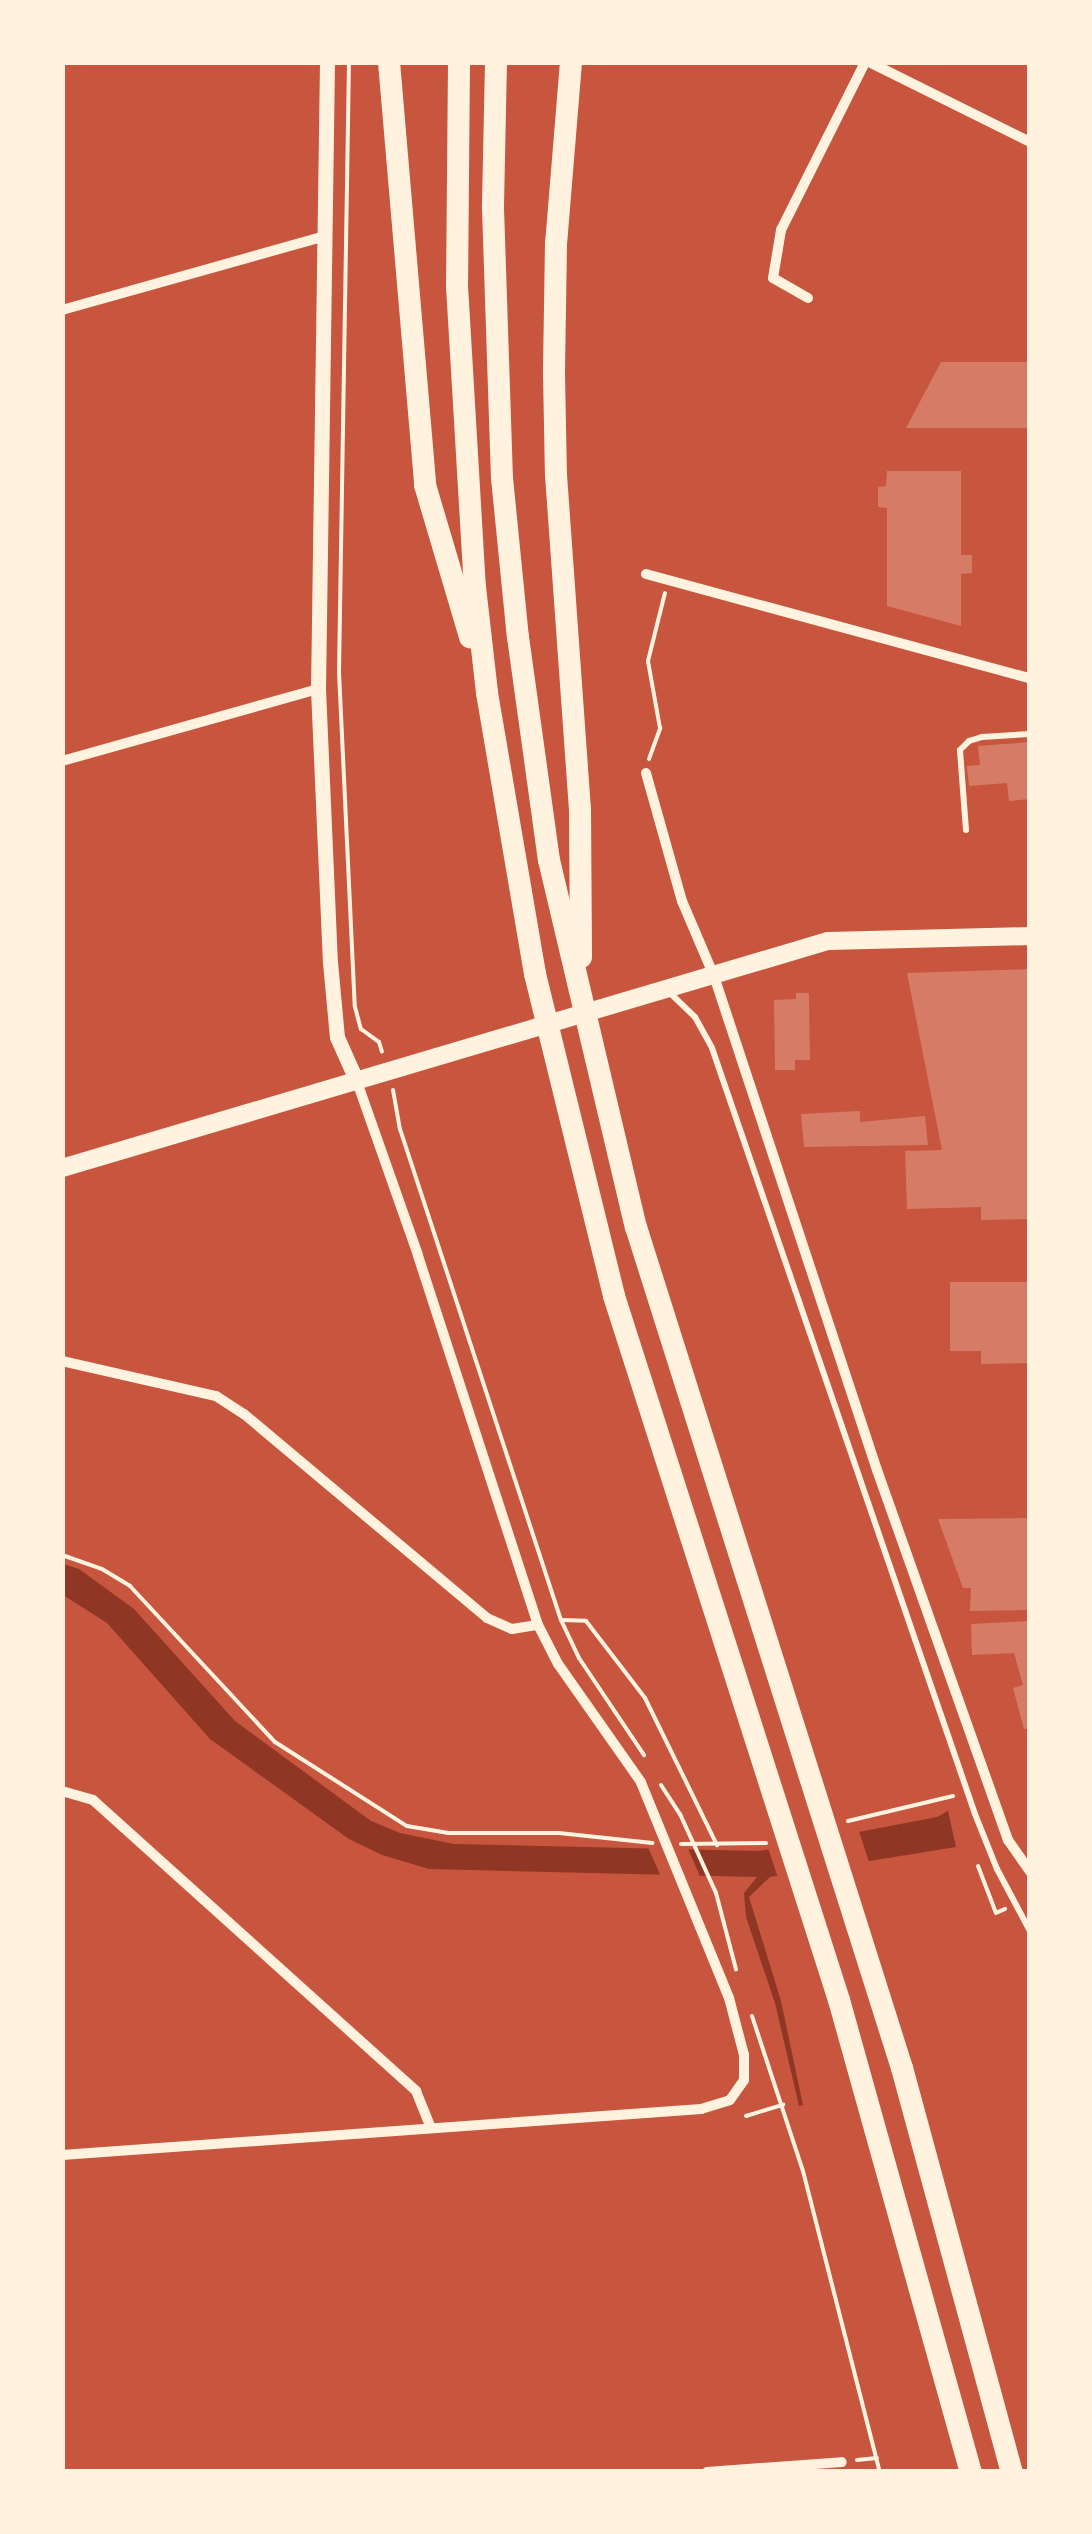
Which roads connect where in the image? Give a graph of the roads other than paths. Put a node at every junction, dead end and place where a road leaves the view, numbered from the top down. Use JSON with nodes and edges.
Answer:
{"nodes":[{"id":1,"x":327,"y":62,"type":"edge"},
{"id":2,"x":389,"y":62,"type":"edge"},
{"id":3,"x":459,"y":62,"type":"edge"},
{"id":4,"x":496,"y":62,"type":"edge"},
{"id":5,"x":571,"y":62,"type":"edge"},
{"id":6,"x":867,"y":62,"type":"edge"},
{"id":7,"x":1030,"y":142,"type":"edge"},
{"id":8,"x":326,"y":236,"type":"junction"},
{"id":9,"x":808,"y":298,"type":"dead end"},
{"id":10,"x":62,"y":310,"type":"edge"},
{"id":11,"x":646,"y":574,"type":"dead end"},
{"id":12,"x":1030,"y":678,"type":"edge"},
{"id":13,"x":318,"y":688,"type":"junction"},
{"id":14,"x":487,"y":693,"type":"junction"},
{"id":15,"x":1030,"y":734,"type":"edge"},
{"id":16,"x":62,"y":760,"type":"edge"},
{"id":17,"x":646,"y":773,"type":"road end"},
{"id":18,"x":966,"y":830,"type":"dead end"},
{"id":19,"x":1030,"y":936,"type":"edge"},
{"id":20,"x":578,"y":964,"type":"junction"},
{"id":21,"x":714,"y":976,"type":"junction"},
{"id":22,"x":667,"y":990,"type":"junction"},
{"id":23,"x":356,"y":1082,"type":"junction"},
{"id":24,"x":62,"y":1168,"type":"edge"},
{"id":25,"x":62,"y":1361,"type":"edge"},
{"id":26,"x":538,"y":1626,"type":"junction"},
{"id":27,"x":62,"y":1791,"type":"edge"},
{"id":28,"x":1030,"y":1872,"type":"edge"},
{"id":29,"x":1030,"y":1931,"type":"edge"},
{"id":30,"x":431,"y":2128,"type":"junction"},
{"id":31,"x":62,"y":2155,"type":"edge"},
{"id":32,"x":842,"y":2462,"type":"road end"},
{"id":33,"x":707,"y":2472,"type":"edge"},
{"id":34,"x":972,"y":2472,"type":"edge"},
{"id":35,"x":1012,"y":2472,"type":"edge"}],
"edges":[{"from":1,"to":8,"type":"street"},
{"from":2,"to":14,"type":"highway"},
{"from":3,"to":14,"type":"highway"},
{"from":4,"to":20,"type":"highway"},
{"from":5,"to":20,"type":"highway"},
{"from":6,"to":7,"type":"street"},
{"from":6,"to":9,"type":"street"},
{"from":8,"to":10,"type":"street"},
{"from":8,"to":13,"type":"street"},
{"from":11,"to":12,"type":"street"},
{"from":13,"to":16,"type":"street"},
{"from":13,"to":23,"type":"street"},
{"from":14,"to":34,"type":"highway"},
{"from":15,"to":18,"type":"lane"},
{"from":17,"to":21,"type":"street"},
{"from":19,"to":21,"type":"main road"},
{"from":20,"to":35,"type":"highway"},
{"from":21,"to":22,"type":"main road"},
{"from":21,"to":28,"type":"street"},
{"from":22,"to":23,"type":"main road"},
{"from":22,"to":29,"type":"lane"},
{"from":23,"to":24,"type":"main road"},
{"from":23,"to":26,"type":"street"},
{"from":25,"to":26,"type":"street"},
{"from":26,"to":30,"type":"street"},
{"from":27,"to":30,"type":"street"},
{"from":30,"to":31,"type":"street"},
{"from":32,"to":33,"type":"street"}]}
